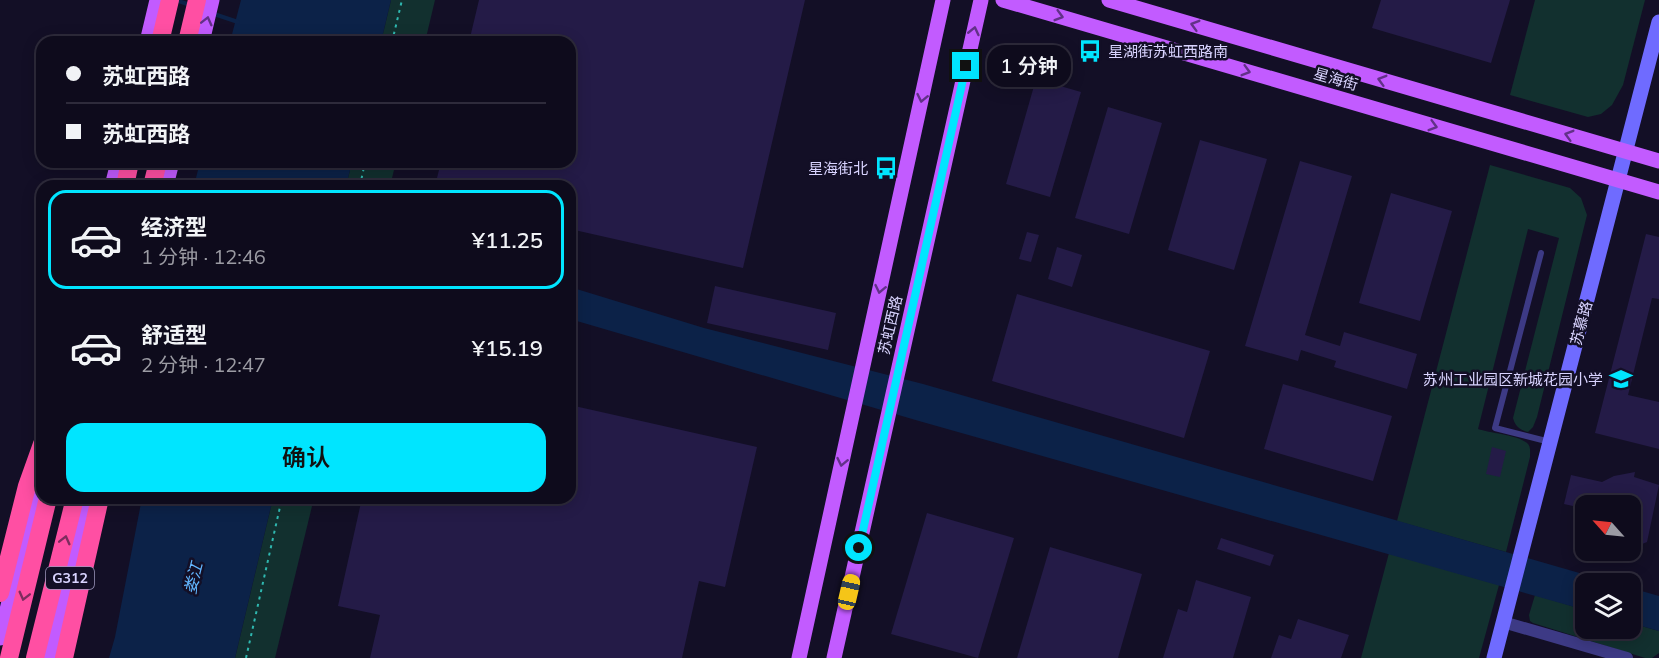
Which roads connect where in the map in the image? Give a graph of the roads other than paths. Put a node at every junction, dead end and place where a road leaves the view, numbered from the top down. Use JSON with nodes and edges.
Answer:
{"nodes":[{"id":1,"x":157,"y":0,"type":"edge"},
{"id":2,"x":170,"y":0,"type":"edge"},
{"id":3,"x":197,"y":0,"type":"edge"},
{"id":4,"x":212,"y":0,"type":"edge"},
{"id":5,"x":944,"y":0,"type":"edge"},
{"id":6,"x":981,"y":0,"type":"edge"},
{"id":7,"x":1003,"y":0,"type":"edge"},
{"id":8,"x":1109,"y":0,"type":"edge"},
{"id":9,"x":1659,"y":22,"type":"edge"},
{"id":10,"x":148,"y":36,"type":"edge"},
{"id":11,"x":161,"y":36,"type":"edge"},
{"id":12,"x":188,"y":36,"type":"edge"},
{"id":13,"x":203,"y":36,"type":"edge"},
{"id":14,"x":1625,"y":152,"type":"junction"},
{"id":15,"x":1659,"y":161,"type":"edge"},
{"id":16,"x":1618,"y":180,"type":"junction"},
{"id":17,"x":1659,"y":192,"type":"edge"},
{"id":18,"x":1541,"y":254,"type":"dead end"},
{"id":19,"x":1550,"y":442,"type":"junction"},
{"id":20,"x":36,"y":461,"type":"edge"},
{"id":21,"x":36,"y":492,"type":"edge"},
{"id":22,"x":47,"y":504,"type":"edge"},
{"id":23,"x":74,"y":504,"type":"edge"},
{"id":24,"x":88,"y":504,"type":"edge"},
{"id":25,"x":99,"y":504,"type":"edge"},
{"id":26,"x":0,"y":593,"type":"edge"},
{"id":27,"x":1503,"y":622,"type":"junction"},
{"id":28,"x":0,"y":638,"type":"edge"},
{"id":29,"x":9,"y":658,"type":"edge"},
{"id":30,"x":35,"y":658,"type":"edge"},
{"id":31,"x":50,"y":658,"type":"edge"},
{"id":32,"x":64,"y":658,"type":"edge"},
{"id":33,"x":799,"y":658,"type":"edge"},
{"id":34,"x":834,"y":658,"type":"edge"},
{"id":35,"x":1494,"y":658,"type":"edge"},
{"id":36,"x":1627,"y":658,"type":"edge"}],
"edges":[{"from":1,"to":10,"type":"main road"},
{"from":2,"to":11,"type":"highway"},
{"from":3,"to":12,"type":"highway"},
{"from":13,"to":4,"type":"main road","one_way":true},
{"from":5,"to":33,"type":"main road","name":"苏虹西路","one_way":true},
{"from":34,"to":6,"type":"main road","name":"苏虹西路","one_way":true},
{"from":7,"to":16,"type":"main road","name":"星海街","one_way":true},
{"from":14,"to":8,"type":"main road","name":"星海街","one_way":true},
{"from":9,"to":14,"type":"main road","name":"苏慕路"},
{"from":14,"to":15,"type":"main road","name":"星海街"},
{"from":14,"to":16,"type":"main road","name":"苏慕路"},
{"from":16,"to":17,"type":"main road","name":"星海街"},
{"from":16,"to":19,"type":"main road","name":"苏慕路"},
{"from":18,"to":19,"type":"lane"},
{"from":19,"to":27,"type":"main road","name":"苏慕路"},
{"from":20,"to":26,"type":"highway"},
{"from":21,"to":28,"type":"main road"},
{"from":22,"to":29,"type":"highway","one_way":true},
{"from":30,"to":23,"type":"highway","one_way":true},
{"from":24,"to":31,"type":"main road","number":"G312"},
{"from":25,"to":32,"type":"highway"},
{"from":27,"to":35,"type":"main road","name":"苏慕路"},
{"from":27,"to":36,"type":"street"}]}
